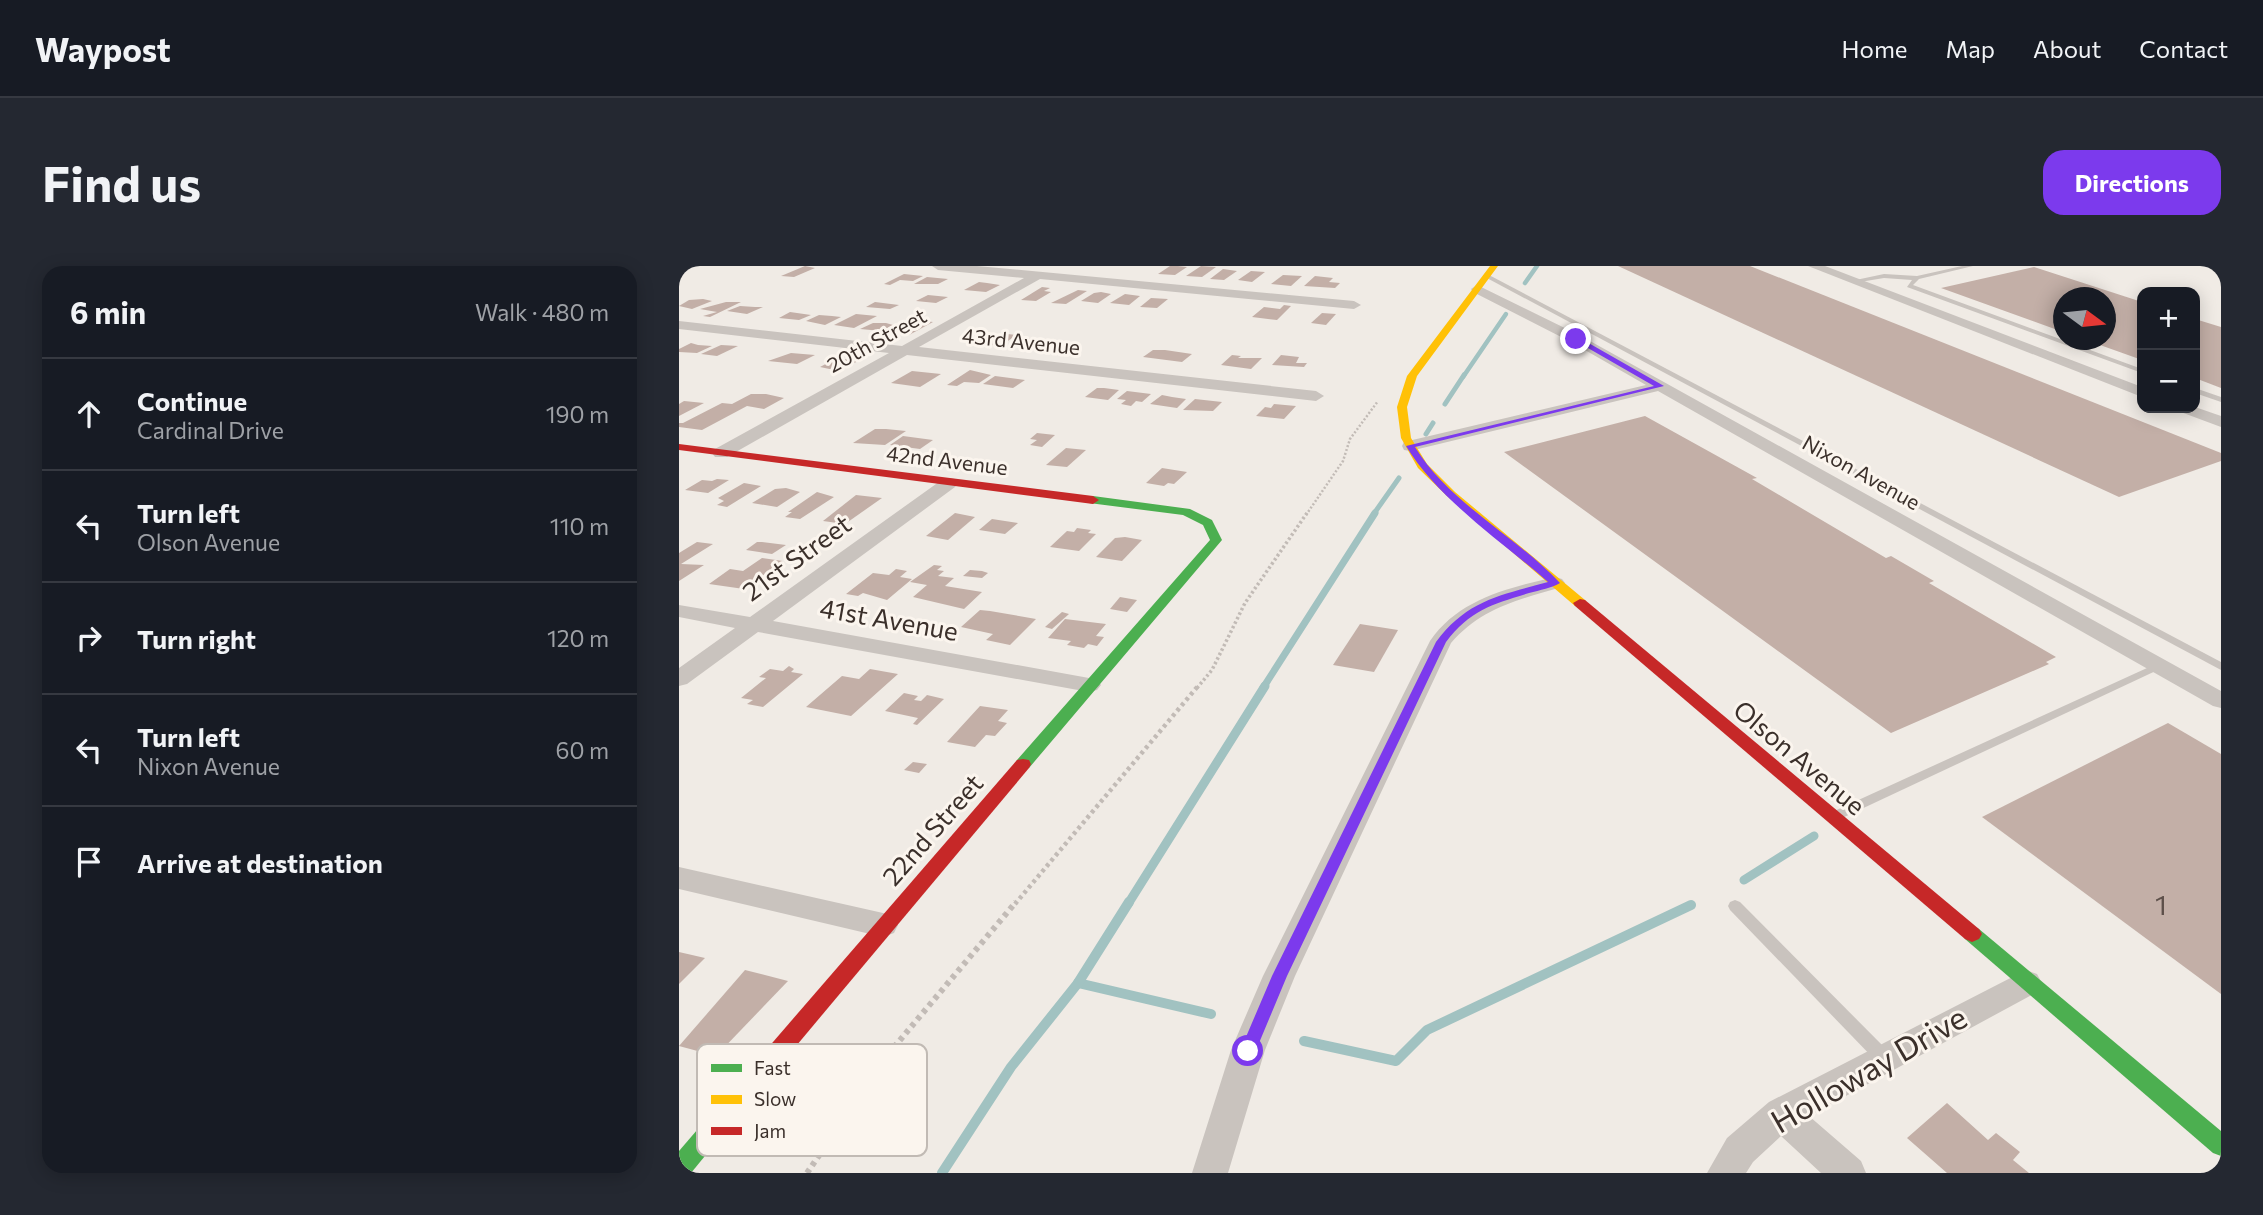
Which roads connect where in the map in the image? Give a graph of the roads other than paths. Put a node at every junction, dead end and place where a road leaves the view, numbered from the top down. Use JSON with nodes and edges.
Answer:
{"nodes":[{"id":1,"x":938,"y":266,"type":"edge"},
{"id":2,"x":1053,"y":266,"type":"edge"},
{"id":3,"x":1814,"y":266,"type":"edge"},
{"id":4,"x":1970,"y":266,"type":"edge"},
{"id":5,"x":1037,"y":275,"type":"junction"},
{"id":6,"x":1486,"y":277,"type":"edge"},
{"id":7,"x":1917,"y":278,"type":"junction"},
{"id":8,"x":1854,"y":281,"type":"junction"},
{"id":9,"x":1354,"y":305,"type":"dead end"},
{"id":10,"x":679,"y":325,"type":"edge"},
{"id":11,"x":905,"y":350,"type":"junction"},
{"id":12,"x":2137,"y":369,"type":"edge"},
{"id":13,"x":1661,"y":386,"type":"junction"},
{"id":14,"x":2137,"y":389,"type":"edge"},
{"id":15,"x":2200,"y":392,"type":"edge"},
{"id":16,"x":1316,"y":396,"type":"dead end"},
{"id":17,"x":2221,"y":400,"type":"edge"},
{"id":18,"x":2198,"y":413,"type":"edge"},
{"id":19,"x":2221,"y":422,"type":"edge"},
{"id":20,"x":1410,"y":446,"type":"junction"},
{"id":21,"x":680,"y":448,"type":"edge"},
{"id":22,"x":721,"y":453,"type":"junction"},
{"id":23,"x":949,"y":483,"type":"junction"},
{"id":24,"x":1208,"y":523,"type":"joint"},
{"id":25,"x":1555,"y":583,"type":"junction"},
{"id":26,"x":679,"y":611,"type":"edge"},
{"id":27,"x":754,"y":624,"type":"junction"},
{"id":28,"x":2158,"y":666,"type":"junction"},
{"id":29,"x":2221,"y":667,"type":"edge"},
{"id":30,"x":679,"y":679,"type":"edge"},
{"id":31,"x":1089,"y":685,"type":"junction"},
{"id":32,"x":2221,"y":701,"type":"edge"},
{"id":33,"x":1832,"y":818,"type":"junction"},
{"id":34,"x":679,"y":878,"type":"edge"},
{"id":35,"x":1735,"y":906,"type":"dead end"},
{"id":36,"x":883,"y":925,"type":"junction"},
{"id":37,"x":2026,"y":983,"type":"junction"},
{"id":38,"x":784,"y":1044,"type":"edge"},
{"id":39,"x":1884,"y":1059,"type":"junction"},
{"id":40,"x":1781,"y":1113,"type":"junction"},
{"id":41,"x":2221,"y":1145,"type":"edge"},
{"id":42,"x":697,"y":1147,"type":"edge"},
{"id":43,"x":679,"y":1169,"type":"edge"},
{"id":44,"x":1210,"y":1173,"type":"edge"},
{"id":45,"x":1725,"y":1173,"type":"edge"},
{"id":46,"x":1848,"y":1173,"type":"edge"}],
"edges":[{"from":1,"to":5,"type":"street"},
{"from":2,"to":5,"type":"street","name":"20th Street"},
{"from":3,"to":8,"type":"street"},
{"from":4,"to":7,"type":"lane"},
{"from":5,"to":9,"type":"street"},
{"from":5,"to":11,"type":"street","name":"20th Street"},
{"from":6,"to":13,"type":"street","name":"Nixon Avenue"},
{"from":6,"to":20,"type":"street","name":"Olson Avenue"},
{"from":6,"to":29,"type":"lane"},
{"from":7,"to":8,"type":"lane"},
{"from":7,"to":12,"type":"lane"},
{"from":8,"to":14,"type":"street"},
{"from":10,"to":11,"type":"street","name":"43rd Avenue"},
{"from":11,"to":16,"type":"street","name":"43rd Avenue"},
{"from":11,"to":22,"type":"street","name":"20th Street"},
{"from":13,"to":20,"type":"street"},
{"from":13,"to":28,"type":"street","name":"Nixon Avenue"},
{"from":15,"to":17,"type":"lane"},
{"from":18,"to":19,"type":"street"},
{"from":20,"to":25,"type":"street","name":"Olson Avenue"},
{"from":21,"to":22,"type":"street","name":"42nd Avenue"},
{"from":22,"to":23,"type":"street","name":"42nd Avenue"},
{"from":23,"to":24,"type":"street","name":"42nd Avenue"},
{"from":23,"to":27,"type":"street","name":"21st Street"},
{"from":24,"to":31,"type":"street","name":"22nd Street"},
{"from":25,"to":33,"type":"street","name":"Olson Avenue"},
{"from":25,"to":44,"type":"street"},
{"from":26,"to":27,"type":"street","name":"41st Avenue"},
{"from":27,"to":30,"type":"street","name":"21st Street"},
{"from":27,"to":31,"type":"street","name":"41st Avenue"},
{"from":28,"to":32,"type":"street","name":"Nixon Avenue"},
{"from":28,"to":33,"type":"lane"},
{"from":31,"to":36,"type":"street","name":"22nd Street"},
{"from":33,"to":37,"type":"street","name":"Olson Avenue"},
{"from":34,"to":36,"type":"street"},
{"from":35,"to":39,"type":"lane"},
{"from":36,"to":38,"type":"street","name":"22nd Street"},
{"from":37,"to":39,"type":"street","name":"Holloway Drive"},
{"from":37,"to":41,"type":"street","name":"Olson Avenue"},
{"from":39,"to":40,"type":"street","name":"Holloway Drive"},
{"from":40,"to":45,"type":"street","name":"Holloway Drive"},
{"from":40,"to":46,"type":"street"},
{"from":42,"to":43,"type":"street","name":"22nd Street"}]}
